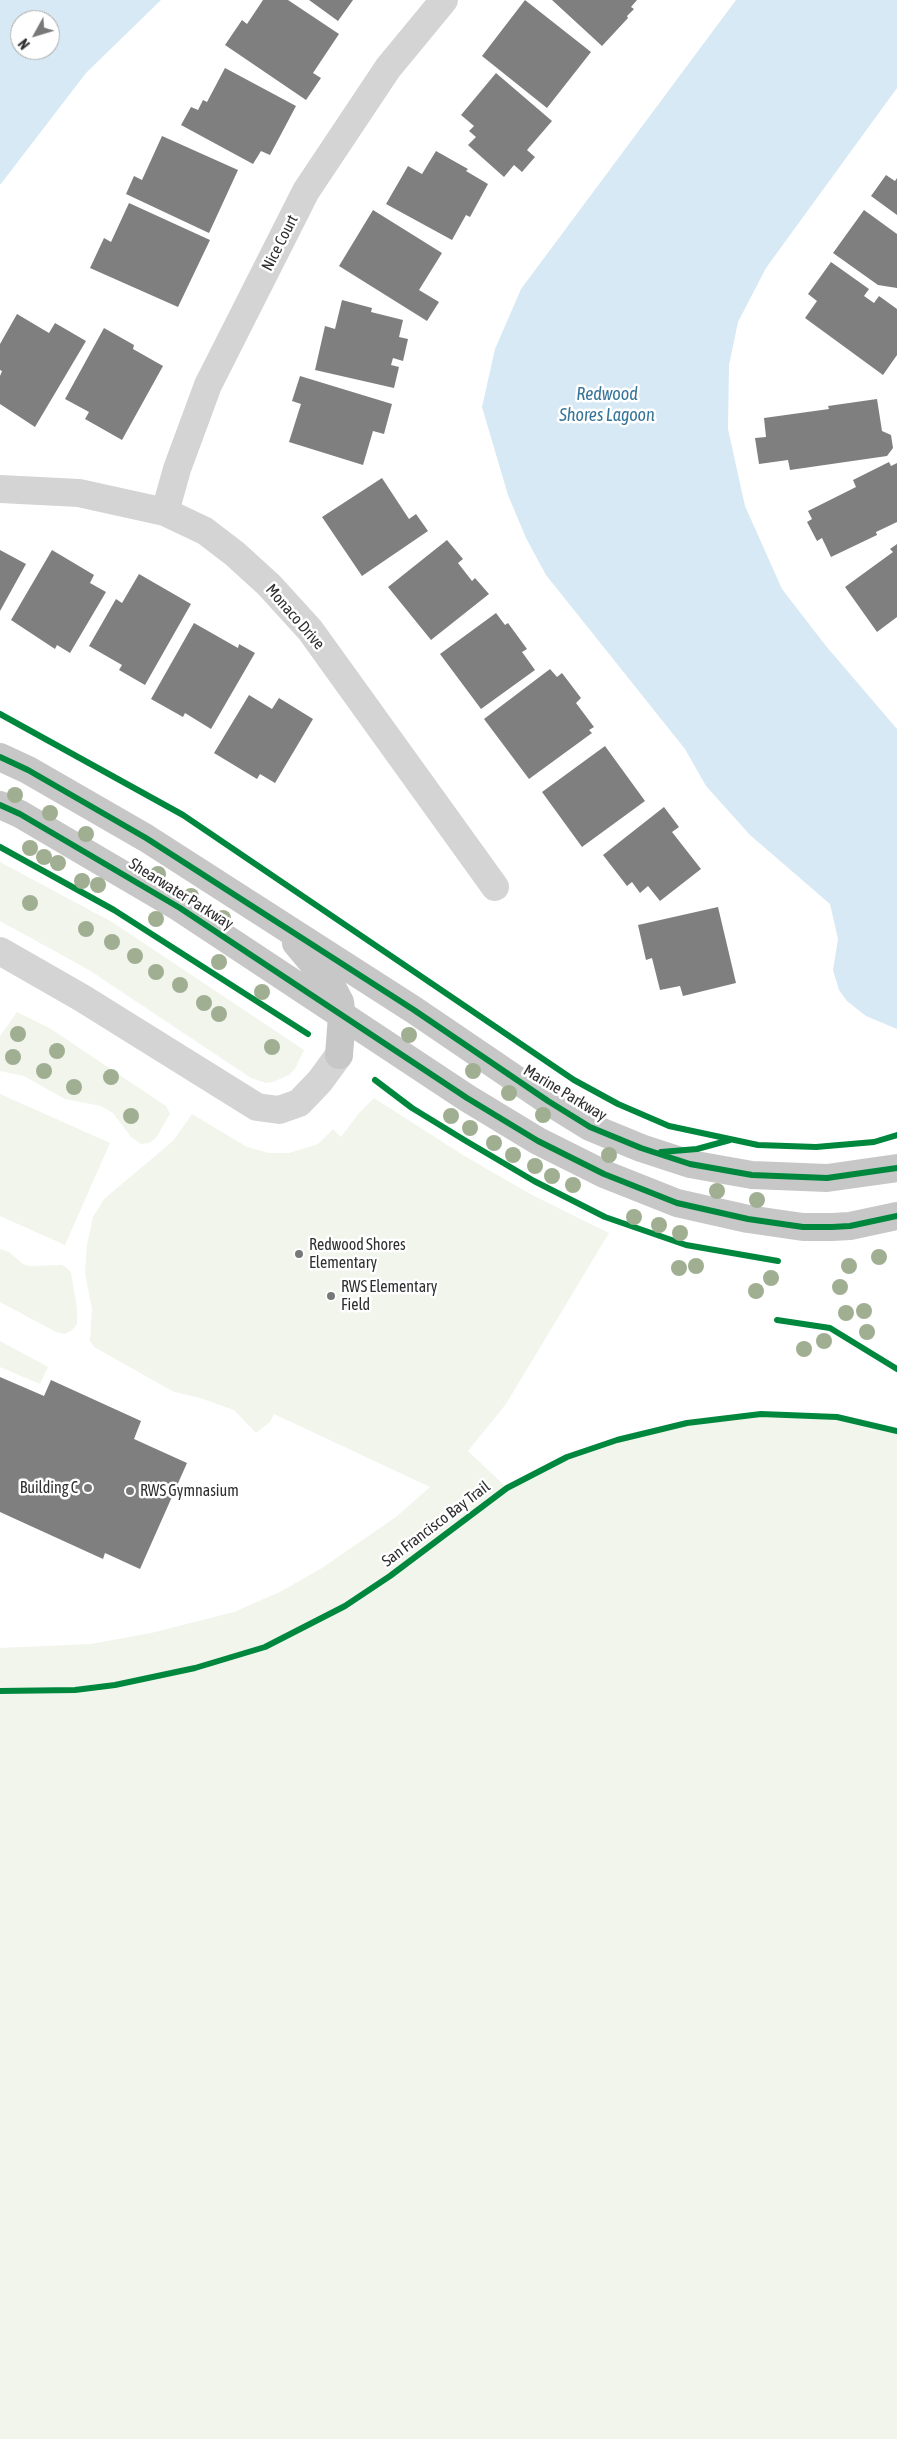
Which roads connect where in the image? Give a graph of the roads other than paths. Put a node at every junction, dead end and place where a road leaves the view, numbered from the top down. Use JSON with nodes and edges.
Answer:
{"nodes":[{"id":1,"x":444,"y":0,"type":"edge"},
{"id":2,"x":0,"y":489,"type":"edge"},
{"id":3,"x":165,"y":512,"type":"junction"},
{"id":4,"x":0,"y":757,"type":"edge"},
{"id":5,"x":0,"y":805,"type":"edge"},
{"id":6,"x":495,"y":887,"type":"dead end"},
{"id":7,"x":285,"y":928,"type":"junction"},
{"id":8,"x":0,"y":951,"type":"edge"},
{"id":9,"x":342,"y":1016,"type":"junction"},
{"id":10,"x":387,"y":1046,"type":"junction"},
{"id":11,"x":339,"y":1055,"type":"junction"},
{"id":12,"x":897,"y":1168,"type":"edge"},
{"id":13,"x":897,"y":1216,"type":"edge"}],
"edges":[{"from":1,"to":3,"type":"street","name":"Nice Court"},
{"from":2,"to":3,"type":"street","name":"Monaco Drive"},
{"from":3,"to":6,"type":"street","name":"Monaco Drive"},
{"from":4,"to":7,"type":"main road","name":"Shearwater Parkway"},
{"from":5,"to":9,"type":"main road","name":"Shearwater Parkway"},
{"from":7,"to":9,"type":"main road"},
{"from":7,"to":12,"type":"main road","name":"Marine Parkway"},
{"from":8,"to":11,"type":"street"},
{"from":9,"to":10,"type":"main road"},
{"from":9,"to":11,"type":"main road"},
{"from":10,"to":11,"type":"main road"},
{"from":10,"to":13,"type":"main road"}]}
